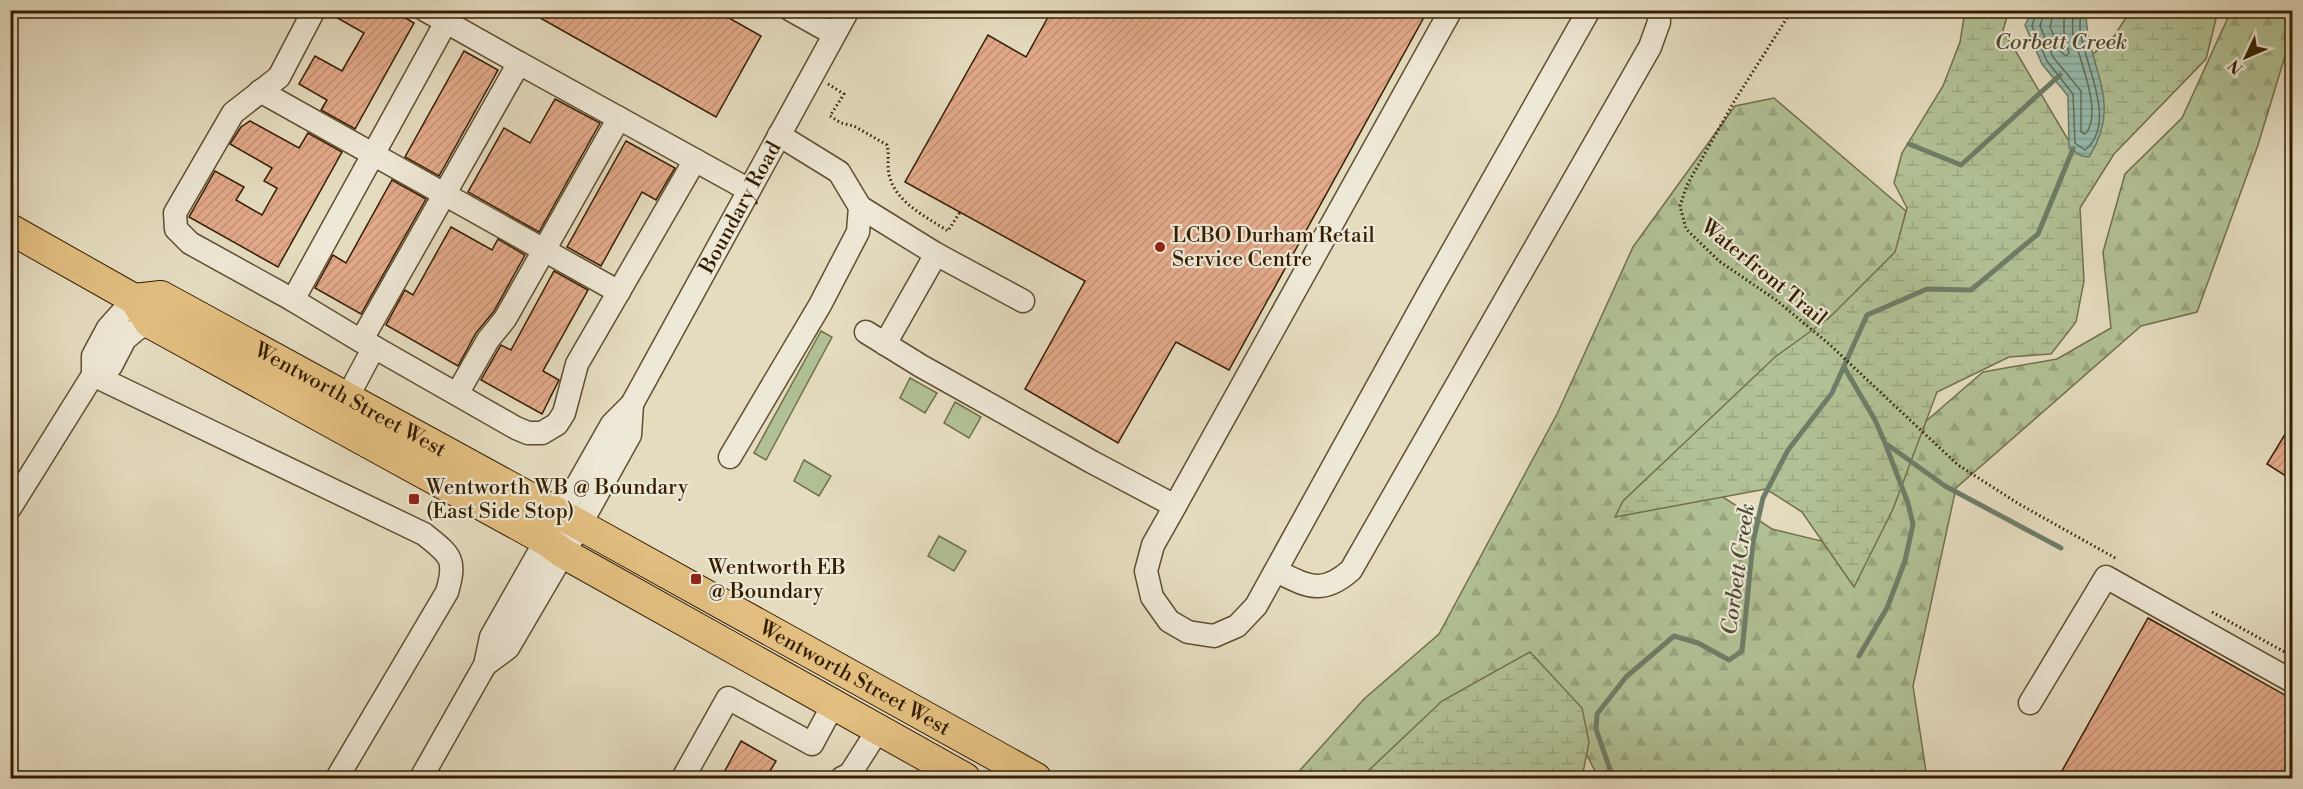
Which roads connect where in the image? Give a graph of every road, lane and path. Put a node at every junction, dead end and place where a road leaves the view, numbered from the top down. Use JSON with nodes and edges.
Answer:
{"nodes":[{"id":1,"x":314,"y":10,"type":"edge"},
{"id":2,"x":425,"y":10,"type":"edge"},
{"id":3,"x":791,"y":10,"type":"edge"},
{"id":4,"x":848,"y":10,"type":"edge"},
{"id":5,"x":1451,"y":10,"type":"edge"},
{"id":6,"x":1589,"y":10,"type":"edge"},
{"id":7,"x":1658,"y":10,"type":"edge"},
{"id":8,"x":1792,"y":10,"type":"edge"},
{"id":9,"x":446,"y":22,"type":"junction"},
{"id":10,"x":834,"y":34,"type":"junction"},
{"id":11,"x":519,"y":63,"type":"junction"},
{"id":12,"x":824,"y":82,"type":"dead end"},
{"id":13,"x":261,"y":91,"type":"junction"},
{"id":14,"x":619,"y":118,"type":"junction"},
{"id":15,"x":779,"y":135,"type":"junction"},
{"id":16,"x":374,"y":154,"type":"junction"},
{"id":17,"x":695,"y":160,"type":"junction"},
{"id":18,"x":749,"y":190,"type":"junction"},
{"id":19,"x":445,"y":194,"type":"junction"},
{"id":20,"x":860,"y":207,"type":"junction"},
{"id":21,"x":960,"y":212,"type":"dead end"},
{"id":22,"x":10,"y":229,"type":"edge"},
{"id":23,"x":544,"y":250,"type":"junction"},
{"id":24,"x":936,"y":254,"type":"junction"},
{"id":25,"x":619,"y":292,"type":"junction"},
{"id":26,"x":292,"y":300,"type":"junction"},
{"id":27,"x":1023,"y":301,"type":"dead end"},
{"id":28,"x":142,"y":311,"type":"junction"},
{"id":29,"x":866,"y":332,"type":"dead end"},
{"id":30,"x":367,"y":344,"type":"junction"},
{"id":31,"x":885,"y":344,"type":"junction"},
{"id":32,"x":93,"y":375,"type":"junction"},
{"id":33,"x":457,"y":394,"type":"junction"},
{"id":34,"x":347,"y":398,"type":"junction"},
{"id":35,"x":730,"y":457,"type":"dead end"},
{"id":36,"x":2013,"y":500,"type":"dead end"},
{"id":37,"x":1175,"y":506,"type":"junction"},
{"id":38,"x":10,"y":508,"type":"edge"},
{"id":39,"x":563,"y":534,"type":"junction"},
{"id":40,"x":1276,"y":571,"type":"junction"},
{"id":41,"x":2292,"y":681,"type":"edge"},
{"id":42,"x":2030,"y":704,"type":"dead end"},
{"id":43,"x":833,"y":705,"type":"junction"},
{"id":44,"x":878,"y":730,"type":"junction"},
{"id":45,"x":337,"y":778,"type":"edge"},
{"id":46,"x":421,"y":778,"type":"edge"},
{"id":47,"x":683,"y":778,"type":"edge"},
{"id":48,"x":842,"y":778,"type":"edge"},
{"id":49,"x":965,"y":778,"type":"edge"},
{"id":50,"x":1036,"y":778,"type":"edge"}],
"edges":[{"from":1,"to":13,"type":"street"},
{"from":2,"to":9,"type":"street"},
{"from":3,"to":10,"type":"street"},
{"from":4,"to":10,"type":"street","name":"Boundary Road"},
{"from":5,"to":37,"type":"street"},
{"from":6,"to":40,"type":"street"},
{"from":7,"to":40,"type":"street"},
{"from":8,"to":36,"type":"path","name":"Waterfront Trail"},
{"from":9,"to":11,"type":"street"},
{"from":9,"to":16,"type":"street"},
{"from":10,"to":15,"type":"street","name":"Boundary Road"},
{"from":11,"to":14,"type":"street"},
{"from":11,"to":19,"type":"street"},
{"from":12,"to":21,"type":"path"},
{"from":13,"to":16,"type":"street"},
{"from":13,"to":26,"type":"street"},
{"from":14,"to":17,"type":"street"},
{"from":14,"to":23,"type":"street"},
{"from":15,"to":18,"type":"street","name":"Boundary Road"},
{"from":15,"to":20,"type":"street"},
{"from":16,"to":19,"type":"street"},
{"from":16,"to":26,"type":"street"},
{"from":17,"to":18,"type":"street"},
{"from":17,"to":25,"type":"street"},
{"from":18,"to":39,"type":"street","name":"Boundary Road"},
{"from":19,"to":23,"type":"street"},
{"from":19,"to":30,"type":"street"},
{"from":20,"to":24,"type":"street"},
{"from":20,"to":35,"type":"street"},
{"from":22,"to":28,"type":"main road","name":"Wentworth Street West"},
{"from":23,"to":25,"type":"street"},
{"from":23,"to":33,"type":"street"},
{"from":24,"to":27,"type":"street"},
{"from":24,"to":31,"type":"street"},
{"from":25,"to":33,"type":"street"},
{"from":26,"to":30,"type":"street"},
{"from":28,"to":32,"type":"street"},
{"from":28,"to":34,"type":"main road","name":"Wentworth Street West"},
{"from":28,"to":39,"type":"main road","name":"Wentworth Street West"},
{"from":29,"to":31,"type":"street"},
{"from":30,"to":33,"type":"street"},
{"from":30,"to":34,"type":"street"},
{"from":31,"to":37,"type":"street"},
{"from":32,"to":38,"type":"street"},
{"from":32,"to":45,"type":"street"},
{"from":34,"to":39,"type":"main road","name":"Wentworth Street West"},
{"from":37,"to":40,"type":"street"},
{"from":39,"to":43,"type":"main road","name":"Wentworth Street West"},
{"from":39,"to":46,"type":"street","name":"Boundary Road"},
{"from":39,"to":50,"type":"main road","name":"Wentworth Street West"},
{"from":41,"to":42,"type":"street"},
{"from":43,"to":44,"type":"main road","name":"Wentworth Street West"},
{"from":43,"to":47,"type":"street"},
{"from":44,"to":48,"type":"street"},
{"from":44,"to":49,"type":"main road","name":"Wentworth Street West"}]}
